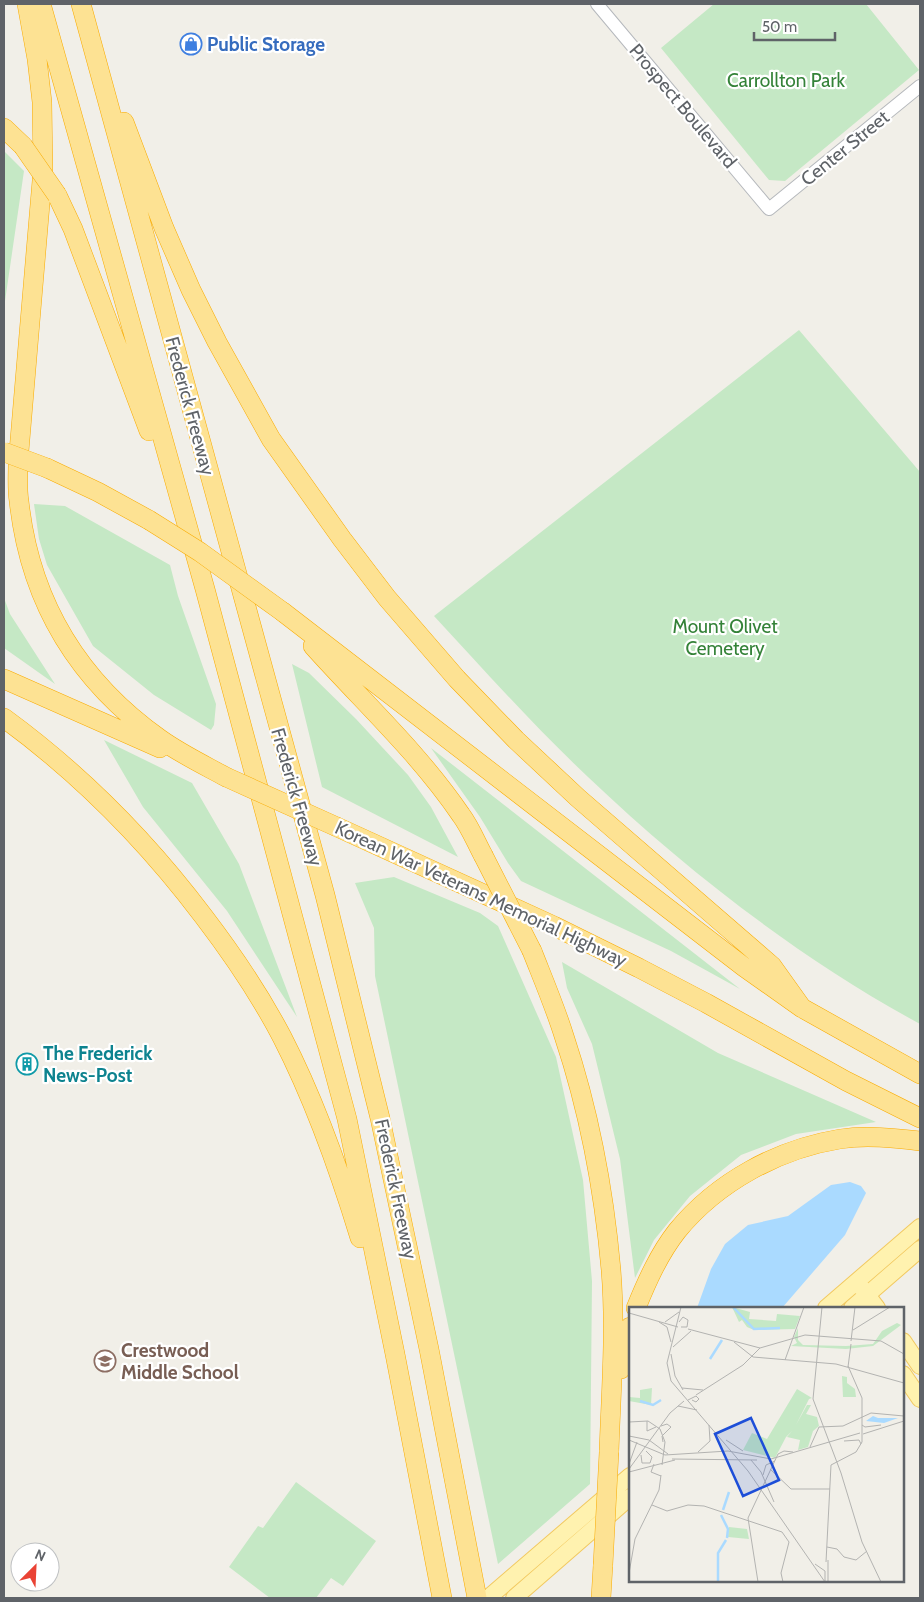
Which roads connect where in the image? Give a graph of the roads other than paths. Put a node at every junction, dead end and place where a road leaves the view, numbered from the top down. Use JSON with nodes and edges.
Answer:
{"nodes":[{"id":1,"x":27,"y":4,"type":"edge"},
{"id":2,"x":41,"y":4,"type":"edge"},
{"id":3,"x":597,"y":4,"type":"edge"},
{"id":4,"x":82,"y":8,"type":"edge"},
{"id":5,"x":920,"y":86,"type":"edge"},
{"id":6,"x":4,"y":128,"type":"edge"},
{"id":7,"x":769,"y":209,"type":"joint"},
{"id":8,"x":4,"y":452,"type":"edge"},
{"id":9,"x":205,"y":589,"type":"junction"},
{"id":10,"x":283,"y":612,"type":"junction"},
{"id":11,"x":4,"y":679,"type":"edge"},
{"id":12,"x":4,"y":718,"type":"edge"},
{"id":13,"x":226,"y":777,"type":"junction"},
{"id":14,"x":802,"y":1008,"type":"junction"},
{"id":15,"x":920,"y":1074,"type":"edge"},
{"id":16,"x":920,"y":1118,"type":"edge"},
{"id":17,"x":920,"y":1141,"type":"edge"},
{"id":18,"x":920,"y":1227,"type":"edge"},
{"id":19,"x":920,"y":1249,"type":"edge"},
{"id":20,"x":857,"y":1281,"type":"junction"},
{"id":21,"x":841,"y":1295,"type":"junction"},
{"id":22,"x":866,"y":1295,"type":"junction"},
{"id":23,"x":636,"y":1307,"type":"edge"},
{"id":24,"x":827,"y":1307,"type":"edge"},
{"id":25,"x":851,"y":1307,"type":"edge"},
{"id":26,"x":853,"y":1307,"type":"edge"},
{"id":27,"x":875,"y":1307,"type":"edge"},
{"id":28,"x":629,"y":1332,"type":"edge"},
{"id":29,"x":904,"y":1342,"type":"edge"},
{"id":30,"x":395,"y":1354,"type":"junction"},
{"id":31,"x":920,"y":1366,"type":"edge"},
{"id":32,"x":904,"y":1375,"type":"edge"},
{"id":33,"x":920,"y":1399,"type":"edge"},
{"id":34,"x":610,"y":1452,"type":"junction"},
{"id":35,"x":629,"y":1477,"type":"edge"},
{"id":36,"x":629,"y":1498,"type":"edge"},
{"id":37,"x":516,"y":1596,"type":"edge"},
{"id":38,"x":442,"y":1598,"type":"edge"},
{"id":39,"x":478,"y":1598,"type":"edge"},
{"id":40,"x":488,"y":1598,"type":"edge"},
{"id":41,"x":601,"y":1598,"type":"edge"}],
"edges":[{"from":1,"to":13,"type":"highway"},
{"from":2,"to":9,"type":"highway","name":"Frederick Freeway"},
{"from":3,"to":7,"type":"street","name":"Prospect Boulevard"},
{"from":4,"to":14,"type":"highway"},
{"from":4,"to":39,"type":"highway","name":"Frederick Freeway"},
{"from":5,"to":7,"type":"street","name":"Center Street"},
{"from":6,"to":9,"type":"highway","bridge":true},
{"from":8,"to":10,"type":"highway","bridge":true},
{"from":9,"to":30,"type":"highway","name":"Frederick Freeway"},
{"from":10,"to":14,"type":"highway"},
{"from":10,"to":34,"type":"highway","bridge":true},
{"from":11,"to":13,"type":"highway","name":"Korean War Veterans Memorial Highway"},
{"from":12,"to":30,"type":"highway"},
{"from":13,"to":16,"type":"highway","name":"Korean War Veterans Memorial Highway","bridge":true},
{"from":14,"to":15,"type":"highway"},
{"from":17,"to":23,"type":"highway"},
{"from":18,"to":20,"type":"main road"},
{"from":19,"to":22,"type":"main road"},
{"from":20,"to":21,"type":"main road"},
{"from":20,"to":22,"type":"main road"},
{"from":21,"to":24,"type":"main road"},
{"from":21,"to":25,"type":"main road"},
{"from":22,"to":26,"type":"main road"},
{"from":22,"to":27,"type":"main road"},
{"from":28,"to":34,"type":"highway"},
{"from":29,"to":31,"type":"main road"},
{"from":30,"to":38,"type":"highway"},
{"from":32,"to":33,"type":"main road"},
{"from":34,"to":41,"type":"highway","bridge":true},
{"from":35,"to":40,"type":"main road"},
{"from":36,"to":37,"type":"main road"}]}
